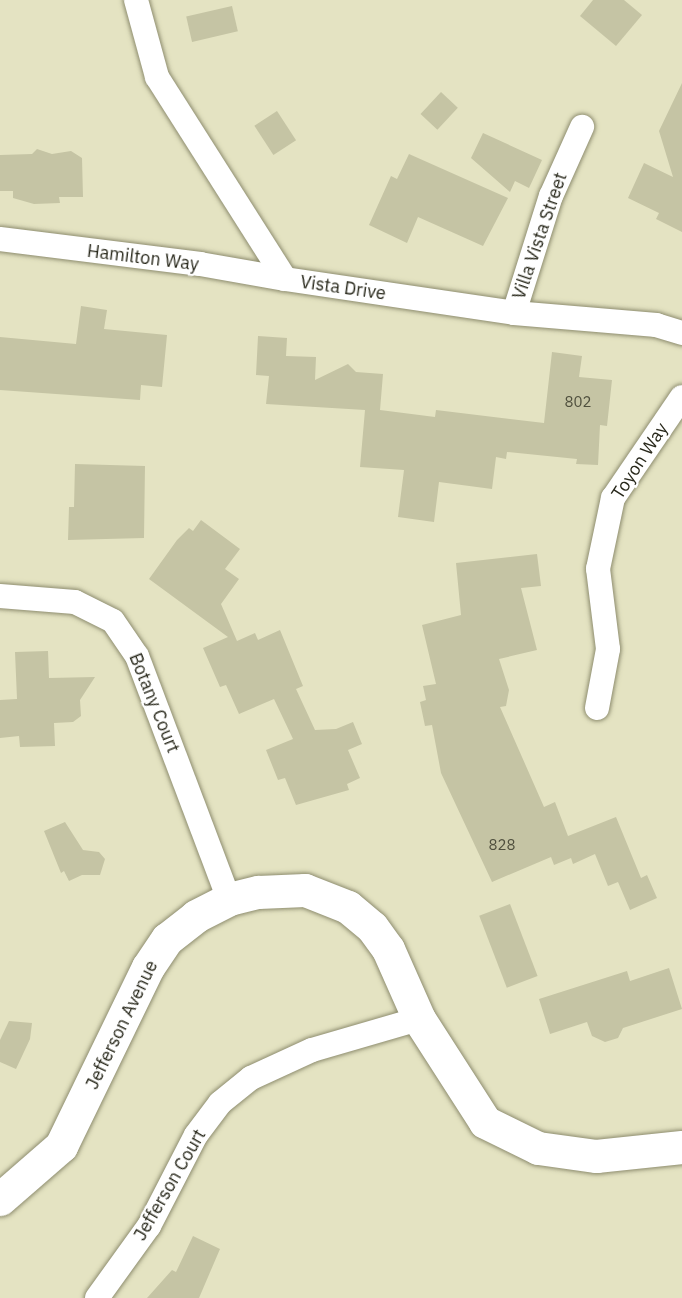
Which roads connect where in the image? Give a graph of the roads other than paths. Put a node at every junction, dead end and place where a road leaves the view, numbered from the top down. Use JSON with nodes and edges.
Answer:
{"nodes":[{"id":1,"x":135,"y":0,"type":"edge"},
{"id":2,"x":582,"y":127,"type":"dead end"},
{"id":3,"x":0,"y":239,"type":"edge"},
{"id":4,"x":285,"y":279,"type":"junction"},
{"id":5,"x":514,"y":314,"type":"junction"},
{"id":6,"x":682,"y":333,"type":"edge"},
{"id":7,"x":682,"y":397,"type":"edge"},
{"id":8,"x":0,"y":596,"type":"edge"},
{"id":9,"x":597,"y":708,"type":"dead end"},
{"id":10,"x":229,"y":899,"type":"junction"},
{"id":11,"x":419,"y":1019,"type":"junction"},
{"id":12,"x":682,"y":1148,"type":"edge"},
{"id":13,"x":0,"y":1199,"type":"edge"},
{"id":14,"x":97,"y":1298,"type":"edge"}],
"edges":[{"from":1,"to":4,"type":"street","name":"Vista Drive"},
{"from":2,"to":5,"type":"street","name":"Villa Vista Street"},
{"from":3,"to":4,"type":"street","name":"Hamilton Way"},
{"from":4,"to":5,"type":"street","name":"Vista Drive"},
{"from":5,"to":6,"type":"street","name":"Vista Drive"},
{"from":7,"to":9,"type":"street","name":"Toyon Way"},
{"from":8,"to":10,"type":"street","name":"Botany Court"},
{"from":10,"to":11,"type":"street","name":"Jefferson Avenue"},
{"from":10,"to":13,"type":"street","name":"Jefferson Avenue"},
{"from":11,"to":12,"type":"street","name":"Jefferson Avenue"},
{"from":11,"to":14,"type":"street","name":"Jefferson Court"}]}
